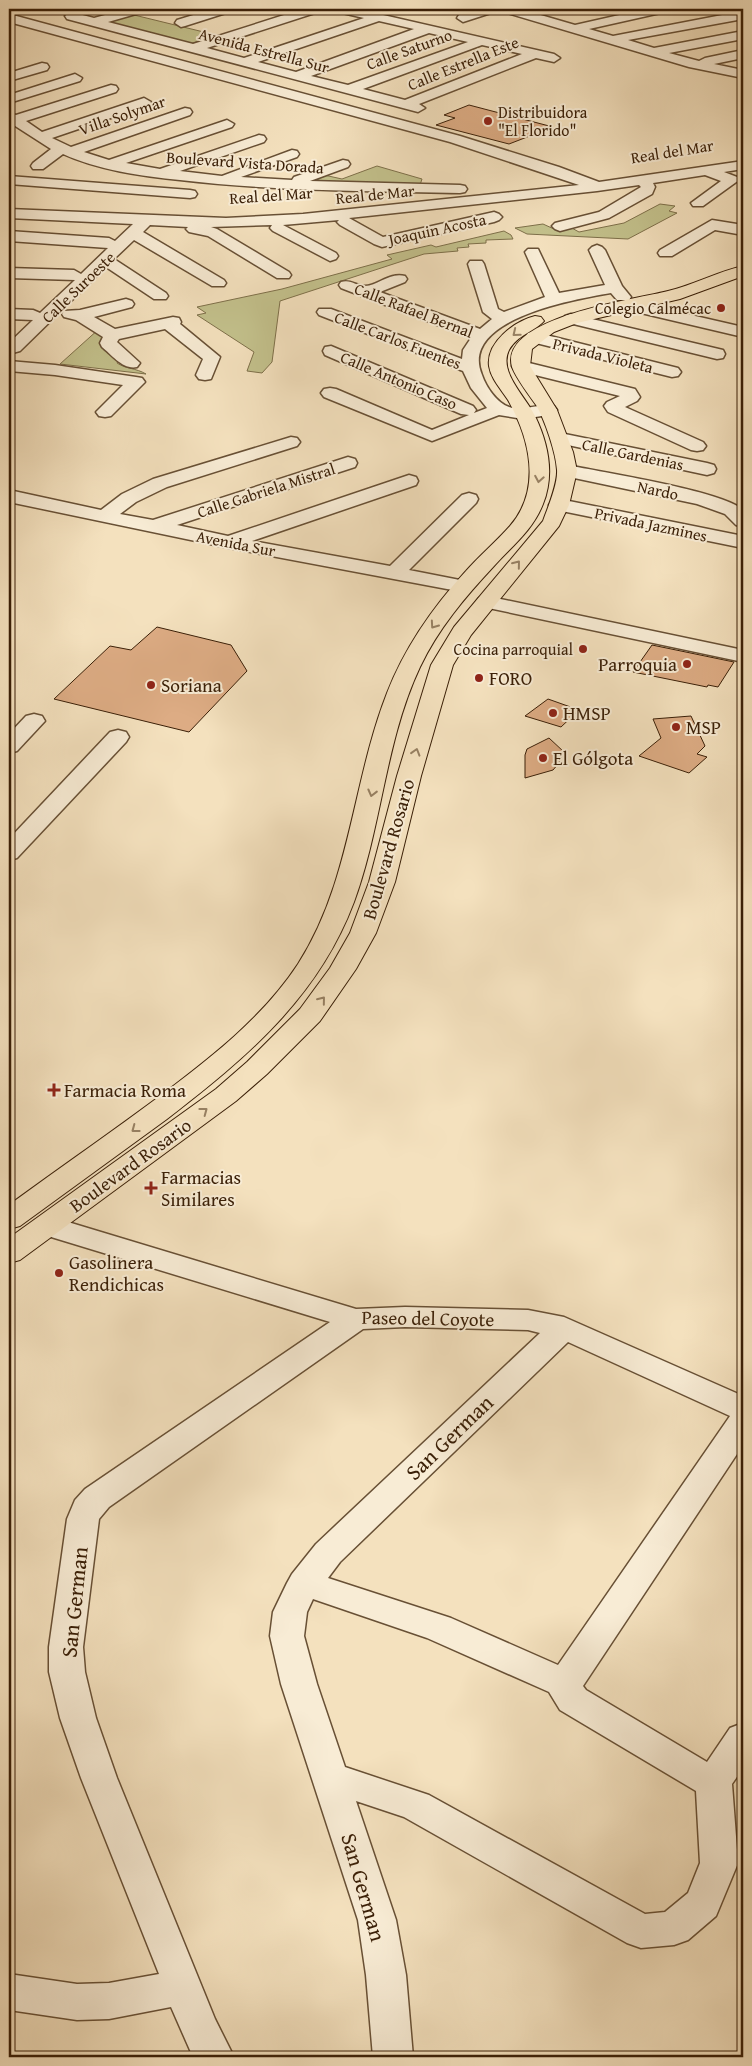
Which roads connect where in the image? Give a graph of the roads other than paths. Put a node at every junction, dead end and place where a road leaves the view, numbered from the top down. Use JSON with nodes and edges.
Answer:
{"nodes":[{"id":1,"x":139,"y":9,"type":"edge"},
{"id":2,"x":225,"y":9,"type":"edge"},
{"id":3,"x":314,"y":9,"type":"edge"},
{"id":4,"x":342,"y":9,"type":"edge"},
{"id":5,"x":490,"y":9,"type":"edge"},
{"id":6,"x":508,"y":9,"type":"edge"},
{"id":7,"x":661,"y":9,"type":"edge"},
{"id":8,"x":565,"y":11,"type":"dead end"},
{"id":9,"x":57,"y":12,"type":"dead end"},
{"id":10,"x":743,"y":14,"type":"edge"},
{"id":11,"x":379,"y":17,"type":"junction"},
{"id":12,"x":537,"y":17,"type":"junction"},
{"id":13,"x":9,"y":18,"type":"edge"},
{"id":14,"x":463,"y":18,"type":"dead end"},
{"id":15,"x":94,"y":22,"type":"junction"},
{"id":16,"x":181,"y":23,"type":"dead end"},
{"id":17,"x":512,"y":26,"type":"dead end"},
{"id":18,"x":430,"y":28,"type":"junction"},
{"id":19,"x":574,"y":28,"type":"junction"},
{"id":20,"x":144,"y":34,"type":"junction"},
{"id":21,"x":743,"y":35,"type":"edge"},
{"id":22,"x":552,"y":36,"type":"dead end"},
{"id":23,"x":482,"y":40,"type":"junction"},
{"id":24,"x":612,"y":40,"type":"junction"},
{"id":25,"x":111,"y":46,"type":"junction"},
{"id":26,"x":595,"y":46,"type":"dead end"},
{"id":27,"x":195,"y":48,"type":"junction"},
{"id":28,"x":652,"y":52,"type":"junction"},
{"id":29,"x":534,"y":54,"type":"junction"},
{"id":30,"x":743,"y":54,"type":"edge"},
{"id":31,"x":554,"y":58,"type":"dead end"},
{"id":32,"x":244,"y":62,"type":"junction"},
{"id":33,"x":694,"y":64,"type":"junction"},
{"id":34,"x":42,"y":67,"type":"dead end"},
{"id":35,"x":743,"y":74,"type":"edge"},
{"id":36,"x":297,"y":76,"type":"junction"},
{"id":37,"x":9,"y":77,"type":"edge"},
{"id":38,"x":75,"y":78,"type":"dead end"},
{"id":39,"x":111,"y":89,"type":"dead end"},
{"id":40,"x":348,"y":90,"type":"junction"},
{"id":41,"x":9,"y":99,"type":"edge"},
{"id":42,"x":144,"y":102,"type":"dead end"},
{"id":43,"x":412,"y":106,"type":"joint"},
{"id":44,"x":185,"y":112,"type":"dead end"},
{"id":45,"x":12,"y":119,"type":"edge"},
{"id":46,"x":227,"y":124,"type":"dead end"},
{"id":47,"x":34,"y":133,"type":"junction"},
{"id":48,"x":259,"y":139,"type":"dead end"},
{"id":49,"x":15,"y":140,"type":"dead end"},
{"id":50,"x":65,"y":150,"type":"junction"},
{"id":51,"x":292,"y":154,"type":"dead end"},
{"id":52,"x":743,"y":159,"type":"edge"},
{"id":53,"x":111,"y":164,"type":"junction"},
{"id":54,"x":343,"y":164,"type":"dead end"},
{"id":55,"x":743,"y":165,"type":"edge"},
{"id":56,"x":38,"y":166,"type":"dead end"},
{"id":57,"x":704,"y":171,"type":"junction"},
{"id":58,"x":159,"y":174,"type":"junction"},
{"id":59,"x":9,"y":180,"type":"edge"},
{"id":60,"x":643,"y":180,"type":"junction"},
{"id":61,"x":220,"y":181,"type":"junction"},
{"id":62,"x":592,"y":185,"type":"junction"},
{"id":63,"x":282,"y":190,"type":"junction"},
{"id":64,"x":192,"y":194,"type":"dead end"},
{"id":65,"x":495,"y":195,"type":"junction"},
{"id":66,"x":97,"y":201,"type":"junction"},
{"id":67,"x":698,"y":203,"type":"dead end"},
{"id":68,"x":9,"y":205,"type":"edge"},
{"id":69,"x":403,"y":209,"type":"junction"},
{"id":70,"x":9,"y":213,"type":"edge"},
{"id":71,"x":494,"y":217,"type":"dead end"},
{"id":72,"x":743,"y":217,"type":"edge"},
{"id":73,"x":184,"y":222,"type":"junction"},
{"id":74,"x":345,"y":222,"type":"junction"},
{"id":75,"x":137,"y":225,"type":"junction"},
{"id":76,"x":560,"y":226,"type":"dead end"},
{"id":77,"x":727,"y":227,"type":"junction"},
{"id":78,"x":278,"y":228,"type":"junction"},
{"id":79,"x":743,"y":230,"type":"edge"},
{"id":80,"x":212,"y":232,"type":"junction"},
{"id":81,"x":9,"y":236,"type":"edge"},
{"id":82,"x":109,"y":243,"type":"junction"},
{"id":83,"x":597,"y":250,"type":"dead end"},
{"id":84,"x":533,"y":252,"type":"dead end"},
{"id":85,"x":666,"y":253,"type":"dead end"},
{"id":86,"x":330,"y":256,"type":"dead end"},
{"id":87,"x":743,"y":258,"type":"edge"},
{"id":88,"x":105,"y":260,"type":"junction"},
{"id":89,"x":476,"y":264,"type":"dead end"},
{"id":90,"x":743,"y":271,"type":"edge"},
{"id":91,"x":9,"y":273,"type":"edge"},
{"id":92,"x":74,"y":275,"type":"junction"},
{"id":93,"x":282,"y":275,"type":"dead end"},
{"id":94,"x":399,"y":279,"type":"dead end"},
{"id":95,"x":218,"y":284,"type":"dead end"},
{"id":96,"x":347,"y":285,"type":"dead end"},
{"id":97,"x":365,"y":292,"type":"junction"},
{"id":98,"x":160,"y":296,"type":"dead end"},
{"id":99,"x":623,"y":297,"type":"junction"},
{"id":100,"x":554,"y":300,"type":"junction"},
{"id":101,"x":126,"y":304,"type":"dead end"},
{"id":102,"x":52,"y":312,"type":"junction"},
{"id":103,"x":325,"y":312,"type":"dead end"},
{"id":104,"x":9,"y":314,"type":"edge"},
{"id":105,"x":34,"y":315,"type":"junction"},
{"id":106,"x":80,"y":315,"type":"junction"},
{"id":107,"x":504,"y":319,"type":"junction"},
{"id":108,"x":571,"y":319,"type":"junction"},
{"id":109,"x":743,"y":332,"type":"edge"},
{"id":110,"x":112,"y":335,"type":"junction"},
{"id":111,"x":482,"y":336,"type":"junction"},
{"id":112,"x":534,"y":337,"type":"junction"},
{"id":113,"x":9,"y":338,"type":"edge"},
{"id":114,"x":9,"y":350,"type":"edge"},
{"id":115,"x":331,"y":351,"type":"dead end"},
{"id":116,"x":717,"y":354,"type":"dead end"},
{"id":117,"x":131,"y":363,"type":"dead end"},
{"id":118,"x":9,"y":366,"type":"edge"},
{"id":119,"x":521,"y":366,"type":"junction"},
{"id":120,"x":672,"y":372,"type":"dead end"},
{"id":121,"x":205,"y":375,"type":"dead end"},
{"id":122,"x":465,"y":380,"type":"junction"},
{"id":123,"x":330,"y":393,"type":"dead end"},
{"id":124,"x":432,"y":394,"type":"junction"},
{"id":125,"x":499,"y":409,"type":"junction"},
{"id":126,"x":467,"y":410,"type":"dead end"},
{"id":127,"x":548,"y":410,"type":"junction"},
{"id":128,"x":105,"y":412,"type":"dead end"},
{"id":129,"x":524,"y":413,"type":"junction"},
{"id":130,"x":560,"y":438,"type":"junction"},
{"id":131,"x":291,"y":442,"type":"dead end"},
{"id":132,"x":697,"y":446,"type":"dead end"},
{"id":133,"x":348,"y":464,"type":"dead end"},
{"id":134,"x":566,"y":471,"type":"junction"},
{"id":135,"x":409,"y":481,"type":"dead end"},
{"id":136,"x":9,"y":496,"type":"edge"},
{"id":137,"x":469,"y":499,"type":"dead end"},
{"id":138,"x":702,"y":500,"type":"junction"},
{"id":139,"x":560,"y":505,"type":"junction"},
{"id":140,"x":105,"y":516,"type":"junction"},
{"id":141,"x":743,"y":521,"type":"edge"},
{"id":142,"x":154,"y":526,"type":"junction"},
{"id":143,"x":229,"y":542,"type":"junction"},
{"id":144,"x":743,"y":542,"type":"edge"},
{"id":145,"x":394,"y":574,"type":"junction"},
{"id":146,"x":463,"y":586,"type":"junction"},
{"id":147,"x":486,"y":602,"type":"junction"},
{"id":148,"x":743,"y":656,"type":"edge"},
{"id":149,"x":408,"y":670,"type":"junction"},
{"id":150,"x":440,"y":674,"type":"junction"},
{"id":151,"x":34,"y":721,"type":"dead end"},
{"id":152,"x":118,"y":737,"type":"dead end"},
{"id":153,"x":9,"y":746,"type":"edge"},
{"id":154,"x":9,"y":853,"type":"edge"},
{"id":155,"x":242,"y":1042,"type":"junction"},
{"id":156,"x":271,"y":1053,"type":"junction"},
{"id":157,"x":9,"y":1219,"type":"edge"},
{"id":158,"x":48,"y":1226,"type":"junction"},
{"id":159,"x":9,"y":1253,"type":"edge"},
{"id":160,"x":356,"y":1319,"type":"junction"},
{"id":161,"x":564,"y":1328,"type":"junction"},
{"id":162,"x":743,"y":1409,"type":"edge"},
{"id":163,"x":743,"y":1421,"type":"edge"},
{"id":164,"x":304,"y":1583,"type":"junction"},
{"id":165,"x":561,"y":1680,"type":"junction"},
{"id":166,"x":743,"y":1738,"type":"edge"},
{"id":167,"x":329,"y":1776,"type":"junction"},
{"id":168,"x":714,"y":1782,"type":"junction"},
{"id":169,"x":183,"y":1987,"type":"junction"},
{"id":170,"x":9,"y":1992,"type":"edge"},
{"id":171,"x":214,"y":2057,"type":"edge"},
{"id":172,"x":393,"y":2057,"type":"edge"}],
"edges":[{"from":1,"to":15,"type":"street"},
{"from":2,"to":16,"type":"street"},
{"from":3,"to":27,"type":"street"},
{"from":4,"to":11,"type":"street"},
{"from":5,"to":14,"type":"street"},
{"from":6,"to":12,"type":"street"},
{"from":7,"to":19,"type":"street"},
{"from":8,"to":12,"type":"street"},
{"from":9,"to":15,"type":"street","name":"Avenida Estrella Sur"},
{"from":10,"to":24,"type":"street"},
{"from":11,"to":18,"type":"street"},
{"from":11,"to":32,"type":"street"},
{"from":12,"to":17,"type":"street"},
{"from":12,"to":19,"type":"street"},
{"from":13,"to":25,"type":"street"},
{"from":15,"to":20,"type":"street","name":"Avenida Estrella Sur"},
{"from":18,"to":23,"type":"street"},
{"from":18,"to":36,"type":"street"},
{"from":19,"to":22,"type":"street"},
{"from":19,"to":24,"type":"street"},
{"from":20,"to":25,"type":"street"},
{"from":20,"to":27,"type":"street","name":"Avenida Estrella Sur"},
{"from":21,"to":28,"type":"street"},
{"from":23,"to":29,"type":"street"},
{"from":23,"to":40,"type":"street","name":"Calle Saturno"},
{"from":24,"to":26,"type":"street"},
{"from":24,"to":28,"type":"street"},
{"from":25,"to":62,"type":"street"},
{"from":27,"to":32,"type":"street","name":"Avenida Estrella Sur"},
{"from":28,"to":33,"type":"street"},
{"from":29,"to":31,"type":"street"},
{"from":29,"to":43,"type":"street","name":"Calle Estrella Este"},
{"from":30,"to":33,"type":"street"},
{"from":32,"to":36,"type":"street","name":"Avenida Estrella Sur"},
{"from":33,"to":35,"type":"street"},
{"from":34,"to":37,"type":"street"},
{"from":36,"to":40,"type":"street","name":"Avenida Estrella Sur"},
{"from":38,"to":41,"type":"street"},
{"from":39,"to":45,"type":"street"},
{"from":40,"to":43,"type":"street","name":"Avenida Estrella Sur"},
{"from":42,"to":47,"type":"street"},
{"from":44,"to":50,"type":"street","name":"Villa Solymar"},
{"from":45,"to":47,"type":"street","name":"Boulevard Vista Dorada"},
{"from":46,"to":53,"type":"street"},
{"from":47,"to":49,"type":"street"},
{"from":47,"to":50,"type":"street","name":"Boulevard Vista Dorada"},
{"from":48,"to":58,"type":"street"},
{"from":50,"to":53,"type":"street","name":"Boulevard Vista Dorada"},
{"from":50,"to":56,"type":"street","name":"Villa Solymar"},
{"from":51,"to":61,"type":"street"},
{"from":52,"to":62,"type":"street","name":"Real del Mar"},
{"from":53,"to":58,"type":"street","name":"Boulevard Vista Dorada"},
{"from":54,"to":63,"type":"street"},
{"from":55,"to":57,"type":"street","name":"Real de Mar"},
{"from":57,"to":60,"type":"street","name":"Real de Mar"},
{"from":57,"to":67,"type":"street"},
{"from":58,"to":61,"type":"street","name":"Boulevard Vista Dorada"},
{"from":59,"to":66,"type":"street"},
{"from":60,"to":62,"type":"street","name":"Real de Mar"},
{"from":60,"to":76,"type":"street"},
{"from":61,"to":63,"type":"street","name":"Boulevard Vista Dorada"},
{"from":62,"to":65,"type":"street","name":"Real de Mar"},
{"from":63,"to":65,"type":"street","name":"Boulevard Vista Dorada"},
{"from":64,"to":66,"type":"street"},
{"from":65,"to":66,"type":"street","name":"Real del Mar"},
{"from":65,"to":69,"type":"street","name":"Real de Mar"},
{"from":66,"to":68,"type":"street","name":"Real del Mar"},
{"from":69,"to":73,"type":"street","name":"Real de Mar"},
{"from":69,"to":74,"type":"street"},
{"from":70,"to":75,"type":"street","name":"Real de Mar"},
{"from":71,"to":74,"type":"street","name":"Joaquin Acosta"},
{"from":72,"to":77,"type":"street"},
{"from":73,"to":75,"type":"street","name":"Real de Mar"},
{"from":73,"to":80,"type":"street"},
{"from":74,"to":78,"type":"street"},
{"from":75,"to":82,"type":"street","name":"Calle Suroeste"},
{"from":75,"to":88,"type":"street","name":"Calle Suroeste"},
{"from":75,"to":95,"type":"street"},
{"from":77,"to":79,"type":"street"},
{"from":77,"to":85,"type":"street"},
{"from":78,"to":80,"type":"street"},
{"from":78,"to":86,"type":"street"},
{"from":80,"to":93,"type":"street"},
{"from":81,"to":82,"type":"street"},
{"from":82,"to":92,"type":"street","name":"Calle Suroeste"},
{"from":83,"to":99,"type":"street"},
{"from":84,"to":100,"type":"street"},
{"from":87,"to":99,"type":"main road"},
{"from":88,"to":98,"type":"street"},
{"from":88,"to":102,"type":"street","name":"Calle Suroeste"},
{"from":89,"to":107,"type":"street"},
{"from":90,"to":99,"type":"main road"},
{"from":91,"to":92,"type":"street"},
{"from":92,"to":105,"type":"street","name":"Calle Suroeste"},
{"from":94,"to":97,"type":"street"},
{"from":96,"to":97,"type":"street","name":"Calle Rafael Bernal"},
{"from":97,"to":111,"type":"street","name":"Calle Rafael Bernal"},
{"from":99,"to":100,"type":"street"},
{"from":99,"to":108,"type":"main road"},
{"from":99,"to":109,"type":"street"},
{"from":99,"to":129,"type":"main road","name":"Boulevard Rosario","one_way":true},
{"from":100,"to":107,"type":"street"},
{"from":101,"to":106,"type":"street"},
{"from":102,"to":106,"type":"street"},
{"from":102,"to":114,"type":"street","name":"Calle Suroeste"},
{"from":103,"to":122,"type":"street","name":"Calle Carlos Fuentes"},
{"from":104,"to":105,"type":"street"},
{"from":105,"to":113,"type":"street","name":"Calle Suroeste"},
{"from":106,"to":110,"type":"street"},
{"from":107,"to":111,"type":"street"},
{"from":108,"to":112,"type":"main road"},
{"from":108,"to":116,"type":"street"},
{"from":110,"to":117,"type":"street"},
{"from":110,"to":121,"type":"street"},
{"from":111,"to":122,"type":"street"},
{"from":112,"to":119,"type":"main road"},
{"from":112,"to":120,"type":"street","name":"Privada Violeta"},
{"from":115,"to":124,"type":"street","name":"Calle Antonio Caso"},
{"from":118,"to":128,"type":"street"},
{"from":119,"to":127,"type":"main road"},
{"from":119,"to":132,"type":"street"},
{"from":122,"to":124,"type":"street"},
{"from":122,"to":125,"type":"street"},
{"from":123,"to":125,"type":"street"},
{"from":124,"to":126,"type":"street","name":"Calle Antonio Caso"},
{"from":125,"to":129,"type":"street"},
{"from":127,"to":129,"type":"street"},
{"from":127,"to":130,"type":"main road"},
{"from":129,"to":146,"type":"main road","name":"Boulevard Rosario","one_way":true},
{"from":130,"to":134,"type":"main road"},
{"from":130,"to":138,"type":"street","name":"Calle Gardenias"},
{"from":131,"to":140,"type":"street"},
{"from":133,"to":142,"type":"street","name":"Calle Gabriela Mistral"},
{"from":134,"to":138,"type":"street","name":"Nardo"},
{"from":134,"to":139,"type":"main road","name":"Boulevard Rosario"},
{"from":135,"to":143,"type":"street"},
{"from":136,"to":140,"type":"street","name":"Avenida Sur"},
{"from":137,"to":145,"type":"street"},
{"from":138,"to":141,"type":"street","name":"Nardo"},
{"from":139,"to":144,"type":"street","name":"Privada Jazmines"},
{"from":147,"to":139,"type":"main road","name":"Boulevard Rosario","one_way":true},
{"from":140,"to":142,"type":"street","name":"Avenida Sur"},
{"from":142,"to":143,"type":"street","name":"Avenida Sur"},
{"from":143,"to":145,"type":"street","name":"Avenida Sur"},
{"from":145,"to":146,"type":"street","name":"Avenida Sur"},
{"from":146,"to":149,"type":"main road","name":"Boulevard Rosario","one_way":true},
{"from":147,"to":148,"type":"street"},
{"from":147,"to":150,"type":"main road","name":"Boulevard Rosario"},
{"from":149,"to":150,"type":"main road"},
{"from":149,"to":155,"type":"main road","name":"Boulevard Rosario","one_way":true},
{"from":156,"to":150,"type":"main road","name":"Boulevard Rosario","one_way":true},
{"from":151,"to":153,"type":"street"},
{"from":152,"to":154,"type":"street"},
{"from":155,"to":156,"type":"main road"},
{"from":155,"to":157,"type":"main road","name":"Boulevard Rosario","one_way":true},
{"from":158,"to":156,"type":"main road","name":"Boulevard Rosario","one_way":true},
{"from":158,"to":159,"type":"main road","name":"Boulevard Rosario"},
{"from":158,"to":160,"type":"street","name":"Paseo del Coyote"},
{"from":160,"to":161,"type":"street","name":"Paseo del Coyote"},
{"from":160,"to":169,"type":"street","name":"San German"},
{"from":161,"to":162,"type":"street","name":"Paseo del Coyote"},
{"from":161,"to":164,"type":"street","name":"San German"},
{"from":163,"to":165,"type":"street"},
{"from":164,"to":165,"type":"street"},
{"from":164,"to":167,"type":"street","name":"San German"},
{"from":165,"to":168,"type":"street"},
{"from":166,"to":168,"type":"street"},
{"from":167,"to":168,"type":"street"},
{"from":167,"to":172,"type":"street","name":"San German"},
{"from":169,"to":170,"type":"street"},
{"from":169,"to":171,"type":"street","name":"San German"}]}
